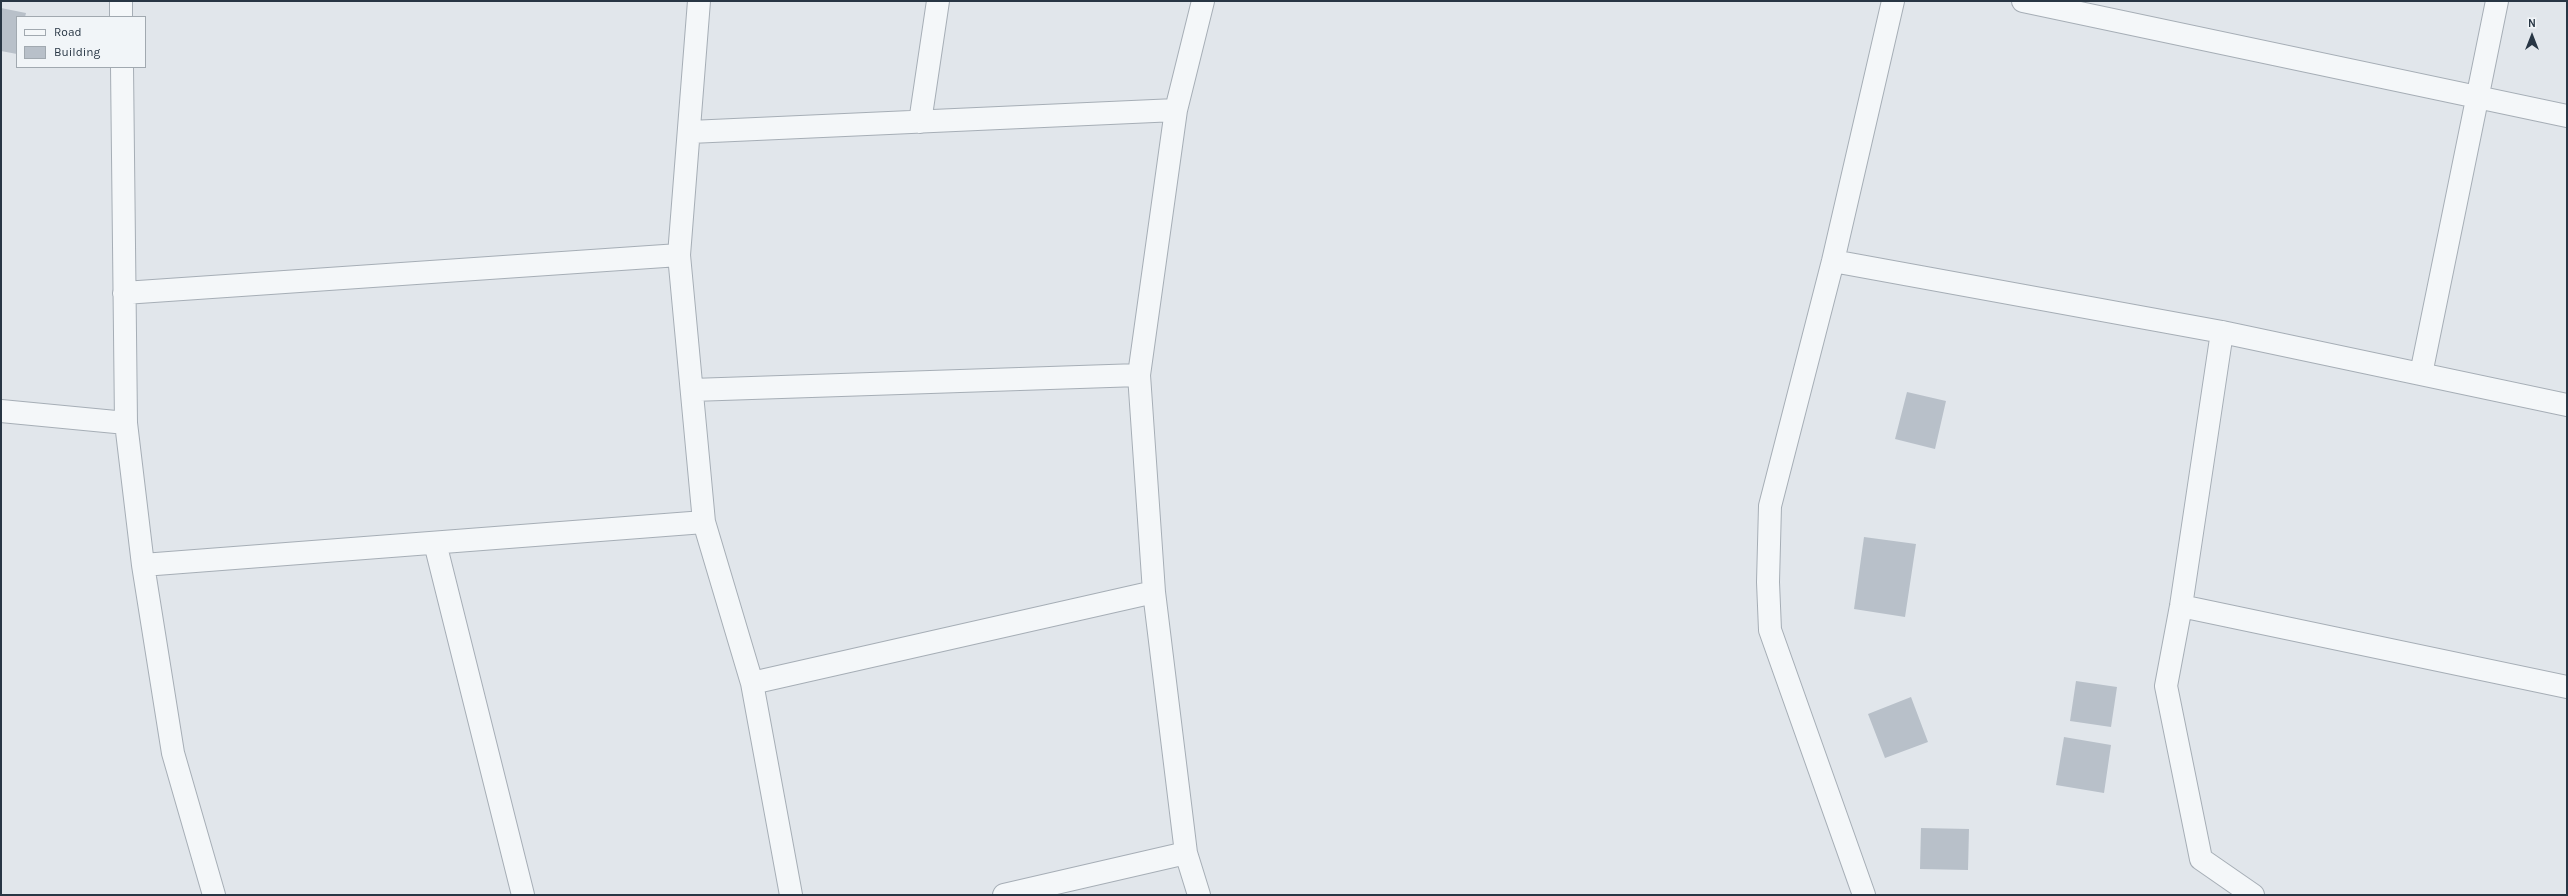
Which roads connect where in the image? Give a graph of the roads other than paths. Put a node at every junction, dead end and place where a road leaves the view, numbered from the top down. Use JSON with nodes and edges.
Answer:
{"nodes":[{"id":1,"x":121,"y":1,"type":"edge"},
{"id":2,"x":700,"y":1,"type":"edge"},
{"id":3,"x":938,"y":1,"type":"edge"},
{"id":4,"x":1203,"y":1,"type":"edge"},
{"id":5,"x":1893,"y":1,"type":"edge"},
{"id":6,"x":2023,"y":1,"type":"edge"},
{"id":7,"x":2497,"y":1,"type":"edge"},
{"id":8,"x":121,"y":16,"type":"edge"},
{"id":9,"x":122,"y":68,"type":"edge"},
{"id":10,"x":2478,"y":97,"type":"junction"},
{"id":11,"x":1176,"y":110,"type":"junction"},
{"id":12,"x":2567,"y":116,"type":"edge"},
{"id":13,"x":920,"y":122,"type":"junction"},
{"id":14,"x":690,"y":132,"type":"junction"},
{"id":15,"x":679,"y":255,"type":"junction"},
{"id":16,"x":1833,"y":261,"type":"junction"},
{"id":17,"x":124,"y":293,"type":"junction"},
{"id":18,"x":2222,"y":332,"type":"junction"},
{"id":19,"x":2421,"y":374,"type":"junction"},
{"id":20,"x":1140,"y":375,"type":"junction"},
{"id":21,"x":692,"y":390,"type":"junction"},
{"id":22,"x":2567,"y":405,"type":"edge"},
{"id":23,"x":1,"y":411,"type":"edge"},
{"id":24,"x":126,"y":423,"type":"junction"},
{"id":25,"x":704,"y":522,"type":"junction"},
{"id":26,"x":435,"y":542,"type":"junction"},
{"id":27,"x":143,"y":565,"type":"junction"},
{"id":28,"x":1154,"y":592,"type":"junction"},
{"id":29,"x":2181,"y":606,"type":"junction"},
{"id":30,"x":752,"y":683,"type":"junction"},
{"id":31,"x":2567,"y":687,"type":"edge"},
{"id":32,"x":1186,"y":853,"type":"junction"},
{"id":33,"x":214,"y":895,"type":"edge"},
{"id":34,"x":523,"y":895,"type":"edge"},
{"id":35,"x":791,"y":895,"type":"edge"},
{"id":36,"x":1004,"y":895,"type":"edge"},
{"id":37,"x":1199,"y":895,"type":"edge"},
{"id":38,"x":1864,"y":895,"type":"edge"},
{"id":39,"x":2253,"y":895,"type":"edge"}],
"edges":[{"from":1,"to":8,"type":"street"},
{"from":2,"to":14,"type":"street"},
{"from":3,"to":13,"type":"street"},
{"from":4,"to":11,"type":"street"},
{"from":5,"to":16,"type":"street"},
{"from":6,"to":10,"type":"street"},
{"from":7,"to":10,"type":"street"},
{"from":9,"to":17,"type":"street"},
{"from":10,"to":12,"type":"street"},
{"from":10,"to":19,"type":"street"},
{"from":11,"to":13,"type":"street"},
{"from":11,"to":20,"type":"street"},
{"from":13,"to":14,"type":"street"},
{"from":14,"to":15,"type":"street"},
{"from":15,"to":17,"type":"street"},
{"from":15,"to":21,"type":"street"},
{"from":16,"to":18,"type":"street"},
{"from":16,"to":38,"type":"street"},
{"from":17,"to":24,"type":"street"},
{"from":18,"to":19,"type":"street"},
{"from":18,"to":29,"type":"street"},
{"from":19,"to":22,"type":"street"},
{"from":20,"to":21,"type":"street"},
{"from":20,"to":28,"type":"street"},
{"from":21,"to":25,"type":"street"},
{"from":23,"to":24,"type":"street"},
{"from":24,"to":27,"type":"street"},
{"from":25,"to":26,"type":"street"},
{"from":25,"to":30,"type":"street"},
{"from":26,"to":27,"type":"street"},
{"from":26,"to":34,"type":"street"},
{"from":27,"to":33,"type":"street"},
{"from":28,"to":30,"type":"street"},
{"from":28,"to":32,"type":"street"},
{"from":29,"to":31,"type":"street"},
{"from":29,"to":39,"type":"street"},
{"from":30,"to":35,"type":"street"},
{"from":32,"to":36,"type":"street"},
{"from":32,"to":37,"type":"street"}]}
